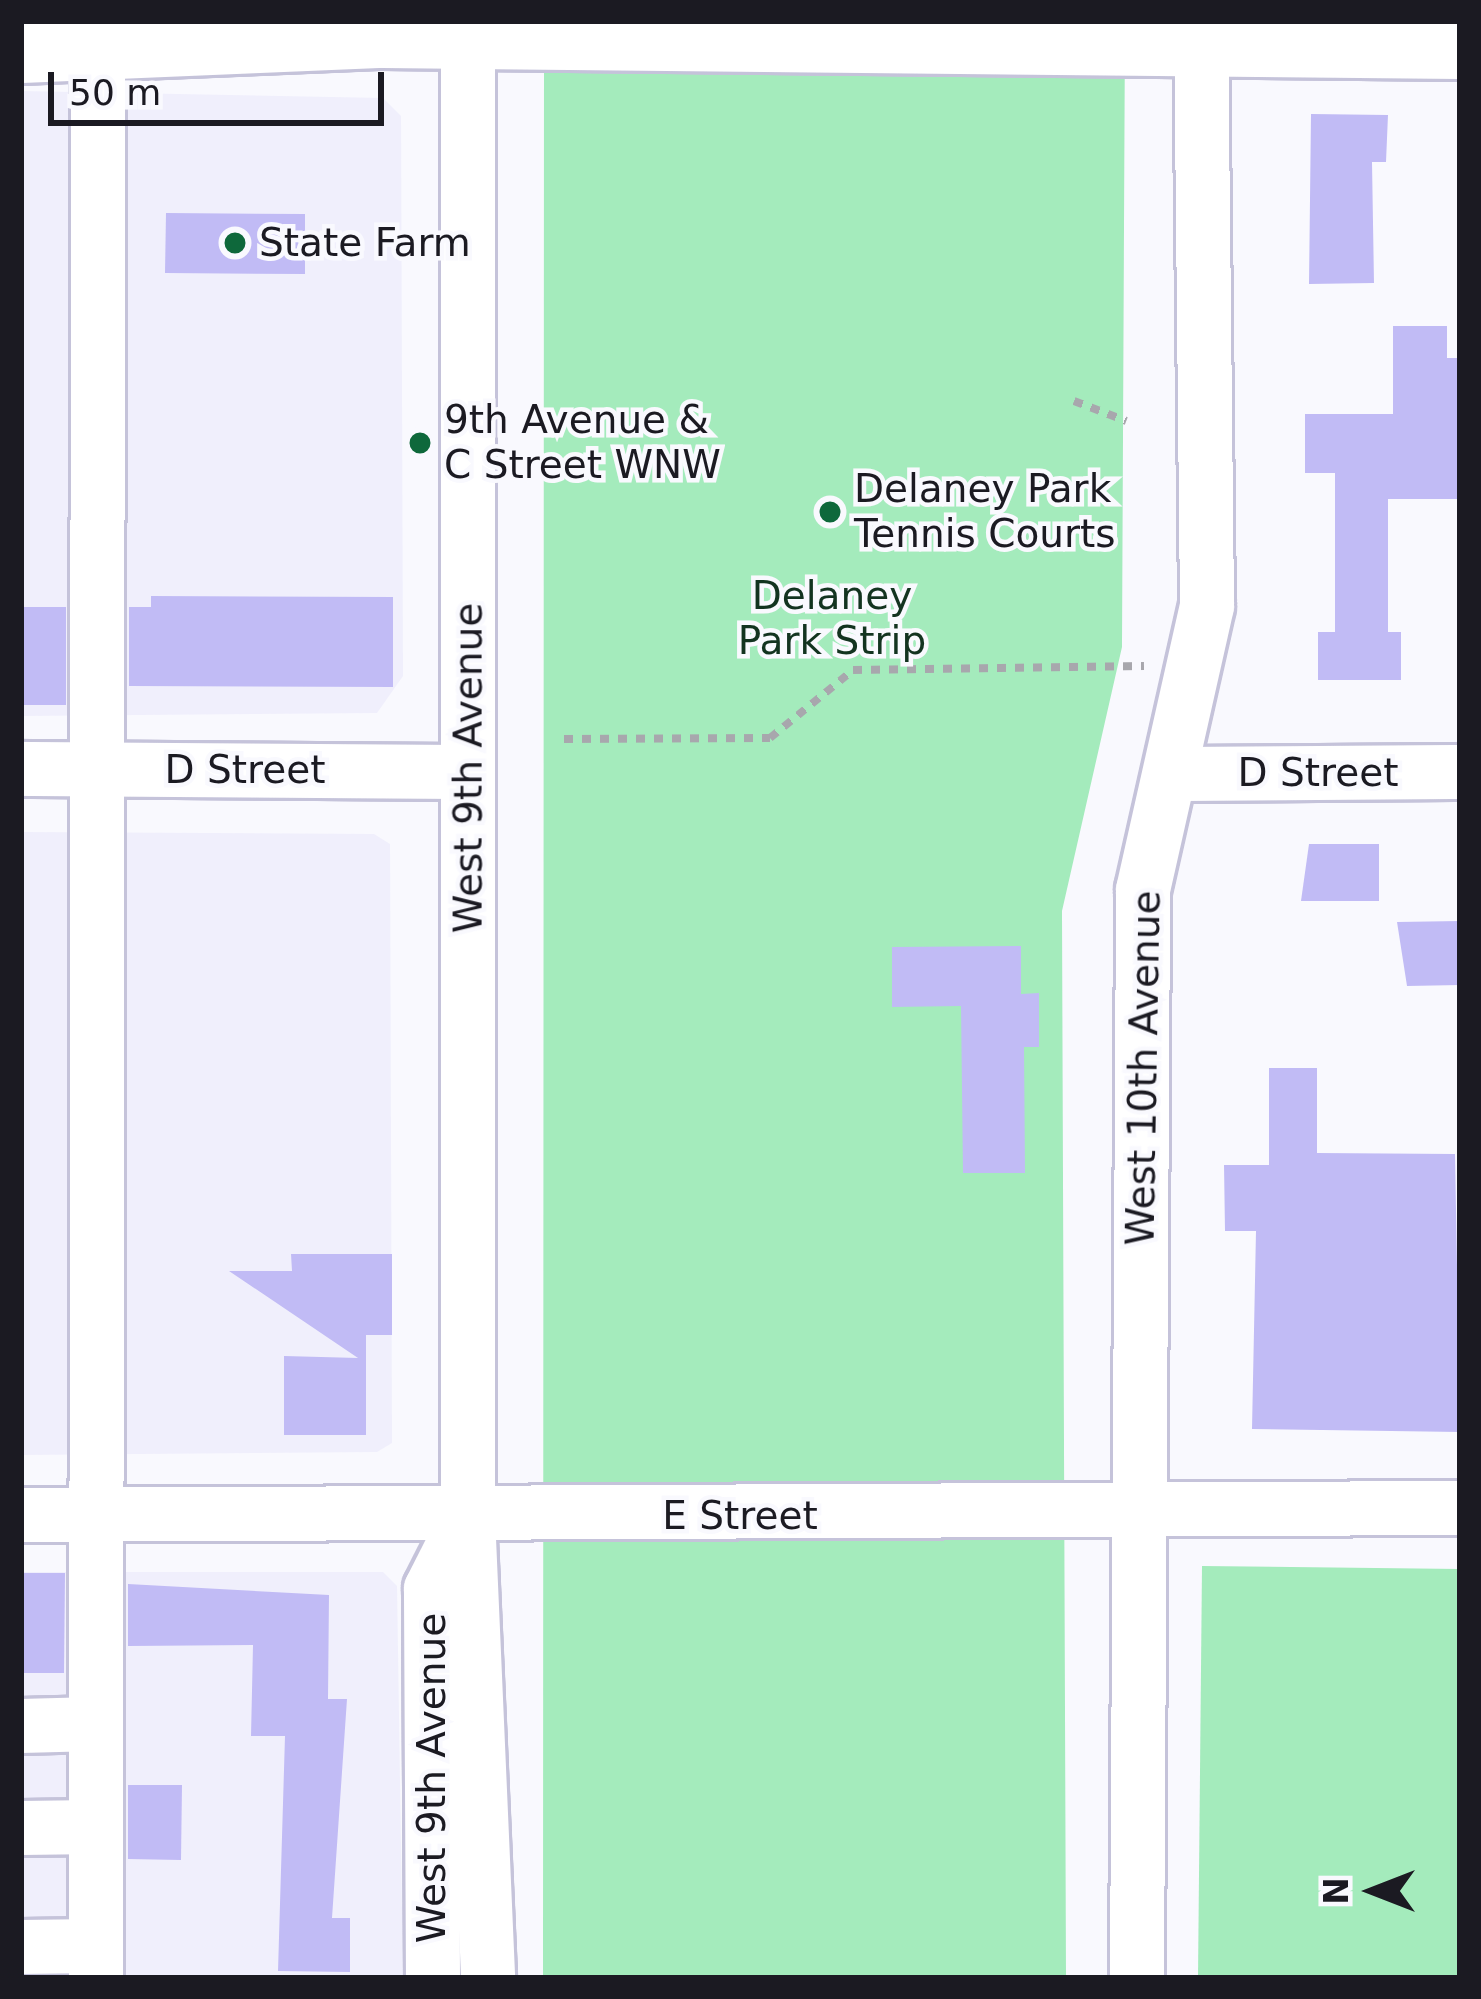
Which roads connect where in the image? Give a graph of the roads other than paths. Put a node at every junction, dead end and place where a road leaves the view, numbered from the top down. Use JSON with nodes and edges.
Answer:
{"nodes":[{"id":1,"x":468,"y":29,"type":"edge"},
{"id":2,"x":1201,"y":34,"type":"edge"},
{"id":3,"x":1460,"y":46,"type":"edge"},
{"id":4,"x":21,"y":50,"type":"edge"},
{"id":5,"x":98,"y":51,"type":"junction"},
{"id":6,"x":21,"y":770,"type":"edge"},
{"id":7,"x":104,"y":770,"type":"junction"},
{"id":8,"x":468,"y":772,"type":"junction"},
{"id":9,"x":1460,"y":772,"type":"edge"},
{"id":10,"x":1176,"y":774,"type":"junction"},
{"id":11,"x":1460,"y":1508,"type":"edge"},
{"id":12,"x":1139,"y":1513,"type":"junction"},
{"id":13,"x":21,"y":1515,"type":"edge"},
{"id":14,"x":94,"y":1515,"type":"junction"},
{"id":15,"x":468,"y":1516,"type":"junction"},
{"id":16,"x":95,"y":1724,"type":"junction"},
{"id":17,"x":21,"y":1726,"type":"edge"},
{"id":18,"x":96,"y":1827,"type":"junction"},
{"id":19,"x":21,"y":1828,"type":"edge"},
{"id":20,"x":21,"y":1947,"type":"edge"},
{"id":21,"x":96,"y":1962,"type":"edge"},
{"id":22,"x":433,"y":1978,"type":"edge"},
{"id":23,"x":488,"y":1978,"type":"edge"},
{"id":24,"x":1137,"y":1978,"type":"edge"}],
"edges":[{"from":1,"to":2,"type":"main road"},
{"from":1,"to":5,"type":"main road"},
{"from":1,"to":8,"type":"street","name":"West 9th Avenue"},
{"from":2,"to":3,"type":"main road"},
{"from":2,"to":10,"type":"street","name":"West 10th Avenue"},
{"from":4,"to":5,"type":"main road"},
{"from":5,"to":7,"type":"street"},
{"from":6,"to":7,"type":"street","name":"D Street"},
{"from":7,"to":8,"type":"street","name":"D Street"},
{"from":7,"to":14,"type":"street"},
{"from":8,"to":15,"type":"street","name":"West 9th Avenue"},
{"from":9,"to":10,"type":"street","name":"D Street"},
{"from":10,"to":12,"type":"street","name":"West 10th Avenue"},
{"from":11,"to":12,"type":"street","name":"E Street"},
{"from":12,"to":15,"type":"street","name":"E Street"},
{"from":12,"to":24,"type":"street","name":"West 10th Avenue"},
{"from":13,"to":14,"type":"street","name":"E Street"},
{"from":14,"to":15,"type":"street","name":"E Street"},
{"from":14,"to":16,"type":"street"},
{"from":15,"to":22,"type":"street","name":"West 9th Avenue"},
{"from":15,"to":23,"type":"street","name":"West 9th Avenue"},
{"from":16,"to":17,"type":"street"},
{"from":16,"to":18,"type":"street"},
{"from":18,"to":19,"type":"street"},
{"from":18,"to":21,"type":"street"},
{"from":20,"to":21,"type":"street"}]}
